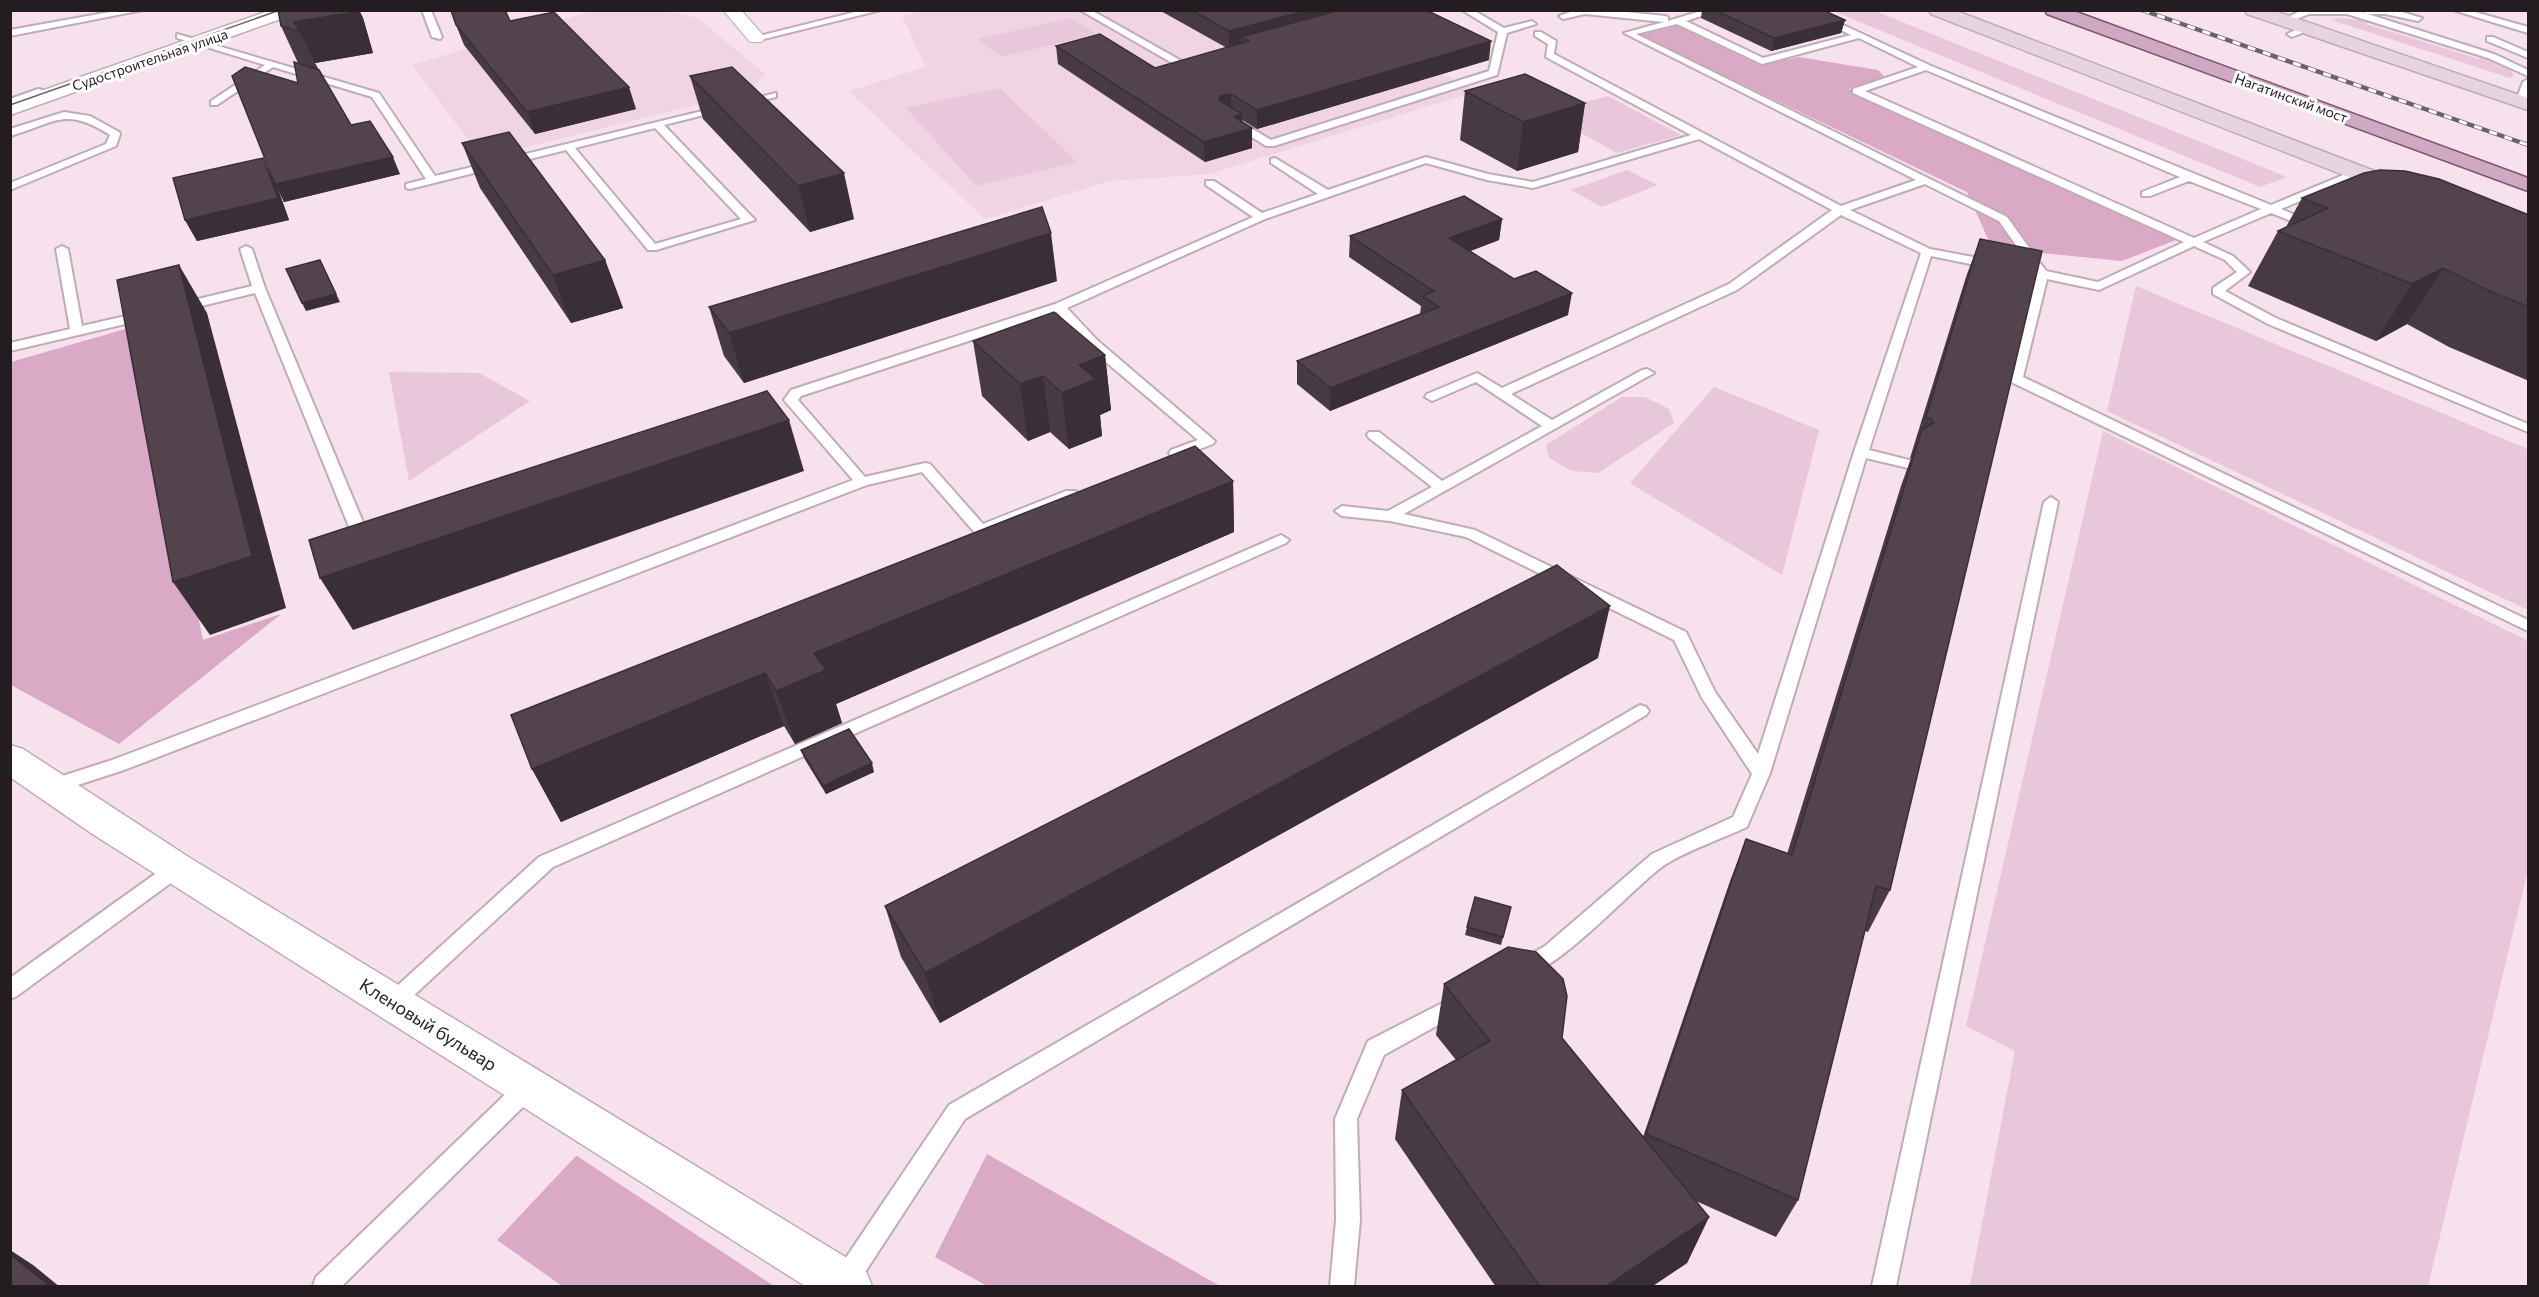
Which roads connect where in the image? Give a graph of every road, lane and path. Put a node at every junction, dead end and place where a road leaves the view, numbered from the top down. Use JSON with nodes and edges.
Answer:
{"nodes":[{"id":1,"x":139,"y":10,"type":"edge"},
{"id":2,"x":254,"y":10,"type":"edge"},
{"id":3,"x":272,"y":10,"type":"edge"},
{"id":4,"x":290,"y":10,"type":"edge"},
{"id":5,"x":426,"y":10,"type":"edge"},
{"id":6,"x":731,"y":10,"type":"edge"},
{"id":7,"x":877,"y":10,"type":"edge"},
{"id":8,"x":1084,"y":10,"type":"edge"},
{"id":9,"x":1466,"y":10,"type":"edge"},
{"id":10,"x":1715,"y":10,"type":"edge"},
{"id":11,"x":1803,"y":10,"type":"edge"},
{"id":12,"x":1832,"y":10,"type":"edge"},
{"id":13,"x":1937,"y":10,"type":"edge"},
{"id":14,"x":2053,"y":10,"type":"edge"},
{"id":15,"x":2104,"y":10,"type":"edge"},
{"id":16,"x":2253,"y":10,"type":"edge"},
{"id":17,"x":2321,"y":10,"type":"edge"},
{"id":18,"x":2457,"y":10,"type":"edge"},
{"id":19,"x":1585,"y":11,"type":"edge"},
{"id":20,"x":2348,"y":11,"type":"edge"},
{"id":21,"x":1814,"y":15,"type":"junction"},
{"id":22,"x":1563,"y":16,"type":"dead end"},
{"id":23,"x":2418,"y":18,"type":"dead end"},
{"id":24,"x":1678,"y":21,"type":"junction"},
{"id":25,"x":1532,"y":24,"type":"dead end"},
{"id":26,"x":2294,"y":28,"type":"junction"},
{"id":27,"x":2529,"y":30,"type":"edge"},
{"id":28,"x":1503,"y":31,"type":"junction"},
{"id":29,"x":10,"y":33,"type":"edge"},
{"id":30,"x":1538,"y":34,"type":"dead end"},
{"id":31,"x":1860,"y":35,"type":"junction"},
{"id":32,"x":437,"y":37,"type":"dead end"},
{"id":33,"x":756,"y":38,"type":"joint"},
{"id":34,"x":190,"y":39,"type":"junction"},
{"id":35,"x":2490,"y":39,"type":"dead end"},
{"id":36,"x":2227,"y":54,"type":"dead end"},
{"id":37,"x":2529,"y":55,"type":"edge"},
{"id":38,"x":1206,"y":60,"type":"edge"},
{"id":39,"x":272,"y":64,"type":"junction"},
{"id":40,"x":1926,"y":67,"type":"junction"},
{"id":41,"x":2529,"y":73,"type":"edge"},
{"id":42,"x":2529,"y":82,"type":"edge"},
{"id":43,"x":773,"y":95,"type":"dead end"},
{"id":44,"x":18,"y":98,"type":"edge"},
{"id":45,"x":214,"y":103,"type":"dead end"},
{"id":46,"x":2525,"y":103,"type":"edge"},
{"id":47,"x":1226,"y":117,"type":"edge"},
{"id":48,"x":657,"y":124,"type":"junction"},
{"id":49,"x":10,"y":133,"type":"edge"},
{"id":50,"x":1698,"y":136,"type":"junction"},
{"id":51,"x":568,"y":146,"type":"junction"},
{"id":52,"x":1275,"y":161,"type":"dead end"},
{"id":53,"x":2357,"y":173,"type":"junction"},
{"id":54,"x":2189,"y":177,"type":"junction"},
{"id":55,"x":432,"y":180,"type":"junction"},
{"id":56,"x":1924,"y":181,"type":"junction"},
{"id":57,"x":1210,"y":183,"type":"dead end"},
{"id":58,"x":2529,"y":185,"type":"edge"},
{"id":59,"x":410,"y":186,"type":"dead end"},
{"id":60,"x":10,"y":187,"type":"edge"},
{"id":61,"x":1325,"y":193,"type":"junction"},
{"id":62,"x":2146,"y":194,"type":"dead end"},
{"id":63,"x":2420,"y":196,"type":"edge"},
{"id":64,"x":2270,"y":209,"type":"junction"},
{"id":65,"x":1840,"y":210,"type":"junction"},
{"id":66,"x":1261,"y":217,"type":"junction"},
{"id":67,"x":2308,"y":224,"type":"edge"},
{"id":68,"x":2194,"y":242,"type":"junction"},
{"id":69,"x":62,"y":249,"type":"dead end"},
{"id":70,"x":246,"y":249,"type":"dead end"},
{"id":71,"x":1927,"y":252,"type":"junction"},
{"id":72,"x":2042,"y":274,"type":"junction"},
{"id":73,"x":259,"y":288,"type":"junction"},
{"id":74,"x":1059,"y":307,"type":"junction"},
{"id":75,"x":77,"y":332,"type":"junction"},
{"id":76,"x":10,"y":347,"type":"edge"},
{"id":77,"x":1647,"y":374,"type":"dead end"},
{"id":78,"x":1501,"y":393,"type":"junction"},
{"id":79,"x":1432,"y":396,"type":"dead end"},
{"id":80,"x":1551,"y":426,"type":"junction"},
{"id":81,"x":2527,"y":428,"type":"dead end"},
{"id":82,"x":1374,"y":435,"type":"dead end"},
{"id":83,"x":1861,"y":452,"type":"junction"},
{"id":84,"x":1165,"y":458,"type":"edge"},
{"id":85,"x":1908,"y":464,"type":"dead end"},
{"id":86,"x":862,"y":482,"type":"junction"},
{"id":87,"x":1441,"y":487,"type":"junction"},
{"id":88,"x":1089,"y":488,"type":"edge"},
{"id":89,"x":2051,"y":502,"type":"dead end"},
{"id":90,"x":1342,"y":511,"type":"dead end"},
{"id":91,"x":1390,"y":516,"type":"junction"},
{"id":92,"x":362,"y":539,"type":"edge"},
{"id":93,"x":1281,"y":540,"type":"dead end"},
{"id":94,"x":2529,"y":626,"type":"edge"},
{"id":95,"x":1640,"y":711,"type":"dead end"},
{"id":96,"x":10,"y":758,"type":"edge"},
{"id":97,"x":1761,"y":773,"type":"junction"},
{"id":98,"x":53,"y":786,"type":"junction"},
{"id":99,"x":176,"y":869,"type":"junction"},
{"id":100,"x":1511,"y":975,"type":"edge"},
{"id":101,"x":10,"y":990,"type":"edge"},
{"id":102,"x":1480,"y":992,"type":"edge"},
{"id":103,"x":392,"y":1003,"type":"junction"},
{"id":104,"x":528,"y":1087,"type":"junction"},
{"id":105,"x":846,"y":1285,"type":"edge"},
{"id":106,"x":325,"y":1287,"type":"edge"},
{"id":107,"x":1342,"y":1287,"type":"edge"},
{"id":108,"x":1884,"y":1287,"type":"edge"}],
"edges":[{"from":1,"to":29,"type":"lane"},
{"from":2,"to":34,"type":"street","name":"Судостроительная улица"},
{"from":3,"to":34,"type":"lane"},
{"from":4,"to":34,"type":"street","name":"Судостроительная улица"},
{"from":5,"to":32,"type":"lane"},
{"from":6,"to":33,"type":"street"},
{"from":7,"to":33,"type":"lane"},
{"from":8,"to":38,"type":"lane"},
{"from":9,"to":28,"type":"lane"},
{"from":10,"to":24,"type":"lane"},
{"from":11,"to":21,"type":"lane"},
{"from":12,"to":21,"type":"lane"},
{"from":13,"to":53,"type":"main road"},
{"from":14,"to":58,"type":"main road","name":"Нагатинский мост"},
{"from":15,"to":36,"type":"main road","name":"Нагатинский мост"},
{"from":16,"to":26,"type":"main road"},
{"from":17,"to":20,"type":"lane"},
{"from":17,"to":26,"type":"lane"},
{"from":18,"to":27,"type":"lane"},
{"from":19,"to":22,"type":"lane"},
{"from":19,"to":24,"type":"lane"},
{"from":20,"to":23,"type":"lane"},
{"from":20,"to":41,"type":"lane"},
{"from":21,"to":31,"type":"lane"},
{"from":24,"to":31,"type":"lane"},
{"from":24,"to":56,"type":"lane"},
{"from":25,"to":28,"type":"lane"},
{"from":26,"to":46,"type":"main road"},
{"from":28,"to":47,"type":"lane"},
{"from":30,"to":50,"type":"lane"},
{"from":31,"to":40,"type":"lane"},
{"from":34,"to":39,"type":"lane"},
{"from":34,"to":44,"type":"street","name":"Судостроительная улица"},
{"from":35,"to":37,"type":"lane"},
{"from":39,"to":45,"type":"lane"},
{"from":39,"to":55,"type":"lane"},
{"from":40,"to":54,"type":"lane"},
{"from":40,"to":68,"type":"lane"},
{"from":42,"to":46,"type":"lane"},
{"from":43,"to":48,"type":"lane"},
{"from":48,"to":51,"type":"lane"},
{"from":48,"to":51,"type":"lane"},
{"from":49,"to":60,"type":"lane"},
{"from":50,"to":61,"type":"lane"},
{"from":50,"to":65,"type":"lane"},
{"from":51,"to":55,"type":"lane"},
{"from":52,"to":61,"type":"lane"},
{"from":53,"to":63,"type":"main road"},
{"from":53,"to":64,"type":"lane"},
{"from":54,"to":62,"type":"lane"},
{"from":54,"to":64,"type":"lane"},
{"from":55,"to":59,"type":"lane"},
{"from":56,"to":65,"type":"lane"},
{"from":56,"to":72,"type":"lane"},
{"from":57,"to":66,"type":"lane"},
{"from":61,"to":66,"type":"lane"},
{"from":64,"to":67,"type":"lane"},
{"from":64,"to":68,"type":"lane"},
{"from":65,"to":71,"type":"lane"},
{"from":65,"to":78,"type":"lane"},
{"from":66,"to":74,"type":"lane"},
{"from":68,"to":72,"type":"lane"},
{"from":68,"to":81,"type":"lane"},
{"from":69,"to":75,"type":"lane"},
{"from":70,"to":73,"type":"lane"},
{"from":71,"to":72,"type":"lane"},
{"from":71,"to":83,"type":"lane"},
{"from":72,"to":94,"type":"lane"},
{"from":73,"to":75,"type":"lane"},
{"from":73,"to":92,"type":"lane"},
{"from":74,"to":84,"type":"lane"},
{"from":74,"to":86,"type":"lane"},
{"from":75,"to":76,"type":"lane"},
{"from":77,"to":80,"type":"lane"},
{"from":78,"to":79,"type":"lane"},
{"from":78,"to":80,"type":"lane"},
{"from":80,"to":87,"type":"lane"},
{"from":82,"to":87,"type":"lane"},
{"from":83,"to":85,"type":"lane"},
{"from":83,"to":97,"type":"lane"},
{"from":86,"to":88,"type":"lane"},
{"from":86,"to":98,"type":"lane"},
{"from":87,"to":91,"type":"lane"},
{"from":89,"to":108,"type":"lane"},
{"from":90,"to":91,"type":"lane"},
{"from":91,"to":97,"type":"lane"},
{"from":93,"to":103,"type":"lane"},
{"from":95,"to":105,"type":"lane"},
{"from":96,"to":98,"type":"street","name":"Кленовый бульвар"},
{"from":97,"to":100,"type":"lane"},
{"from":98,"to":99,"type":"street","name":"Кленовый бульвар"},
{"from":99,"to":101,"type":"lane"},
{"from":99,"to":103,"type":"street","name":"Кленовый бульвар"},
{"from":102,"to":107,"type":"lane"},
{"from":103,"to":104,"type":"street","name":"Кленовый бульвар"},
{"from":104,"to":105,"type":"street","name":"Кленовый бульвар"},
{"from":104,"to":106,"type":"lane"}]}
